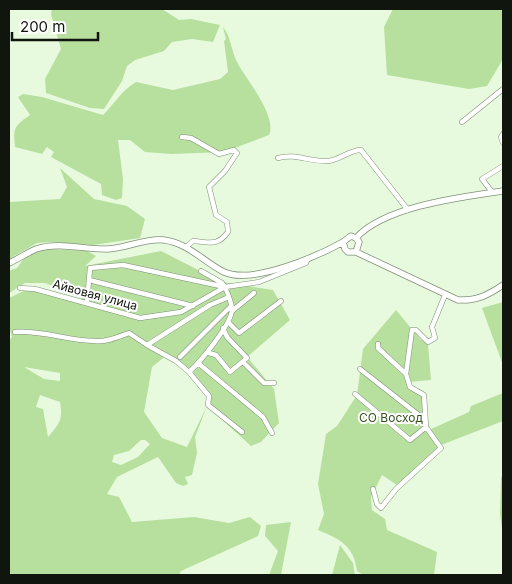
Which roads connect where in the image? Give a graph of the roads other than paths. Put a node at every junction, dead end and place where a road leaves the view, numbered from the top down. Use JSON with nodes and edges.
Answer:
{"nodes":[{"id":1,"x":503,"y":89,"type":"edge"},
{"id":2,"x":462,"y":122,"type":"dead end"},
{"id":3,"x":503,"y":134,"type":"edge"},
{"id":4,"x":182,"y":137,"type":"dead end"},
{"id":5,"x":503,"y":142,"type":"edge"},
{"id":6,"x":278,"y":158,"type":"dead end"},
{"id":7,"x":503,"y":166,"type":"edge"},
{"id":8,"x":503,"y":190,"type":"edge"},
{"id":9,"x":492,"y":192,"type":"junction"},
{"id":10,"x":408,"y":210,"type":"junction"},
{"id":11,"x":356,"y":238,"type":"junction"},
{"id":12,"x":343,"y":242,"type":"junction"},
{"id":13,"x":186,"y":247,"type":"junction"},
{"id":14,"x":345,"y":249,"type":"junction"},
{"id":15,"x":329,"y":250,"type":"junction"},
{"id":16,"x":356,"y":252,"type":"junction"},
{"id":17,"x":308,"y":257,"type":"junction"},
{"id":18,"x":9,"y":263,"type":"edge"},
{"id":19,"x":201,"y":271,"type":"dead end"},
{"id":20,"x":89,"y":280,"type":"junction"},
{"id":21,"x":503,"y":285,"type":"edge"},
{"id":22,"x":225,"y":287,"type":"junction"},
{"id":23,"x":20,"y":288,"type":"dead end"},
{"id":24,"x":254,"y":293,"type":"dead end"},
{"id":25,"x":445,"y":295,"type":"junction"},
{"id":26,"x":229,"y":297,"type":"junction"},
{"id":27,"x":280,"y":301,"type":"dead end"},
{"id":28,"x":87,"y":303,"type":"junction"},
{"id":29,"x":193,"y":306,"type":"junction"},
{"id":30,"x":232,"y":308,"type":"junction"},
{"id":31,"x":228,"y":322,"type":"junction"},
{"id":32,"x":223,"y":328,"type":"junction"},
{"id":33,"x":15,"y":332,"type":"dead end"},
{"id":34,"x":378,"y":344,"type":"dead end"},
{"id":35,"x":147,"y":345,"type":"junction"},
{"id":36,"x":209,"y":353,"type":"junction"},
{"id":37,"x":180,"y":357,"type":"dead end"},
{"id":38,"x":243,"y":362,"type":"junction"},
{"id":39,"x":198,"y":364,"type":"junction"},
{"id":40,"x":360,"y":369,"type":"dead end"},
{"id":41,"x":189,"y":372,"type":"junction"},
{"id":42,"x":406,"y":374,"type":"junction"},
{"id":43,"x":274,"y":383,"type":"dead end"},
{"id":44,"x":356,"y":394,"type":"dead end"},
{"id":45,"x":425,"y":420,"type":"junction"},
{"id":46,"x":426,"y":427,"type":"junction"},
{"id":47,"x":242,"y":432,"type":"dead end"},
{"id":48,"x":272,"y":433,"type":"dead end"},
{"id":49,"x":373,"y":489,"type":"dead end"}],
"edges":[{"from":1,"to":2,"type":"street"},
{"from":3,"to":5,"type":"street"},
{"from":4,"to":13,"type":"street"},
{"from":6,"to":10,"type":"street"},
{"from":7,"to":9,"type":"street"},
{"from":8,"to":9,"type":"main road"},
{"from":9,"to":10,"type":"main road"},
{"from":10,"to":11,"type":"main road"},
{"from":11,"to":12,"type":"main road"},
{"from":11,"to":16,"type":"main road"},
{"from":12,"to":14,"type":"main road"},
{"from":12,"to":15,"type":"main road"},
{"from":13,"to":17,"type":"main road"},
{"from":13,"to":18,"type":"main road"},
{"from":14,"to":15,"type":"main road"},
{"from":14,"to":16,"type":"main road"},
{"from":15,"to":17,"type":"main road"},
{"from":16,"to":25,"type":"main road"},
{"from":17,"to":22,"type":"street"},
{"from":19,"to":22,"type":"street"},
{"from":20,"to":22,"type":"street"},
{"from":20,"to":28,"type":"street"},
{"from":20,"to":29,"type":"street"},
{"from":21,"to":25,"type":"main road"},
{"from":22,"to":26,"type":"street"},
{"from":22,"to":29,"type":"street","name":"Айвовая улица"},
{"from":23,"to":28,"type":"street","name":"Айвовая улица"},
{"from":24,"to":30,"type":"street"},
{"from":25,"to":42,"type":"street"},
{"from":26,"to":30,"type":"street"},
{"from":26,"to":35,"type":"street"},
{"from":27,"to":31,"type":"street"},
{"from":28,"to":29,"type":"street","name":"Айвовая улица"},
{"from":30,"to":31,"type":"street"},
{"from":30,"to":37,"type":"street"},
{"from":31,"to":32,"type":"street"},
{"from":32,"to":36,"type":"street"},
{"from":32,"to":38,"type":"street"},
{"from":33,"to":35,"type":"street"},
{"from":34,"to":42,"type":"street"},
{"from":35,"to":41,"type":"street"},
{"from":36,"to":38,"type":"street"},
{"from":36,"to":39,"type":"street"},
{"from":38,"to":43,"type":"street"},
{"from":39,"to":41,"type":"street"},
{"from":39,"to":48,"type":"street"},
{"from":40,"to":45,"type":"street"},
{"from":41,"to":47,"type":"street"},
{"from":42,"to":45,"type":"street"},
{"from":44,"to":46,"type":"street"},
{"from":45,"to":46,"type":"street"},
{"from":46,"to":49,"type":"street"}]}
